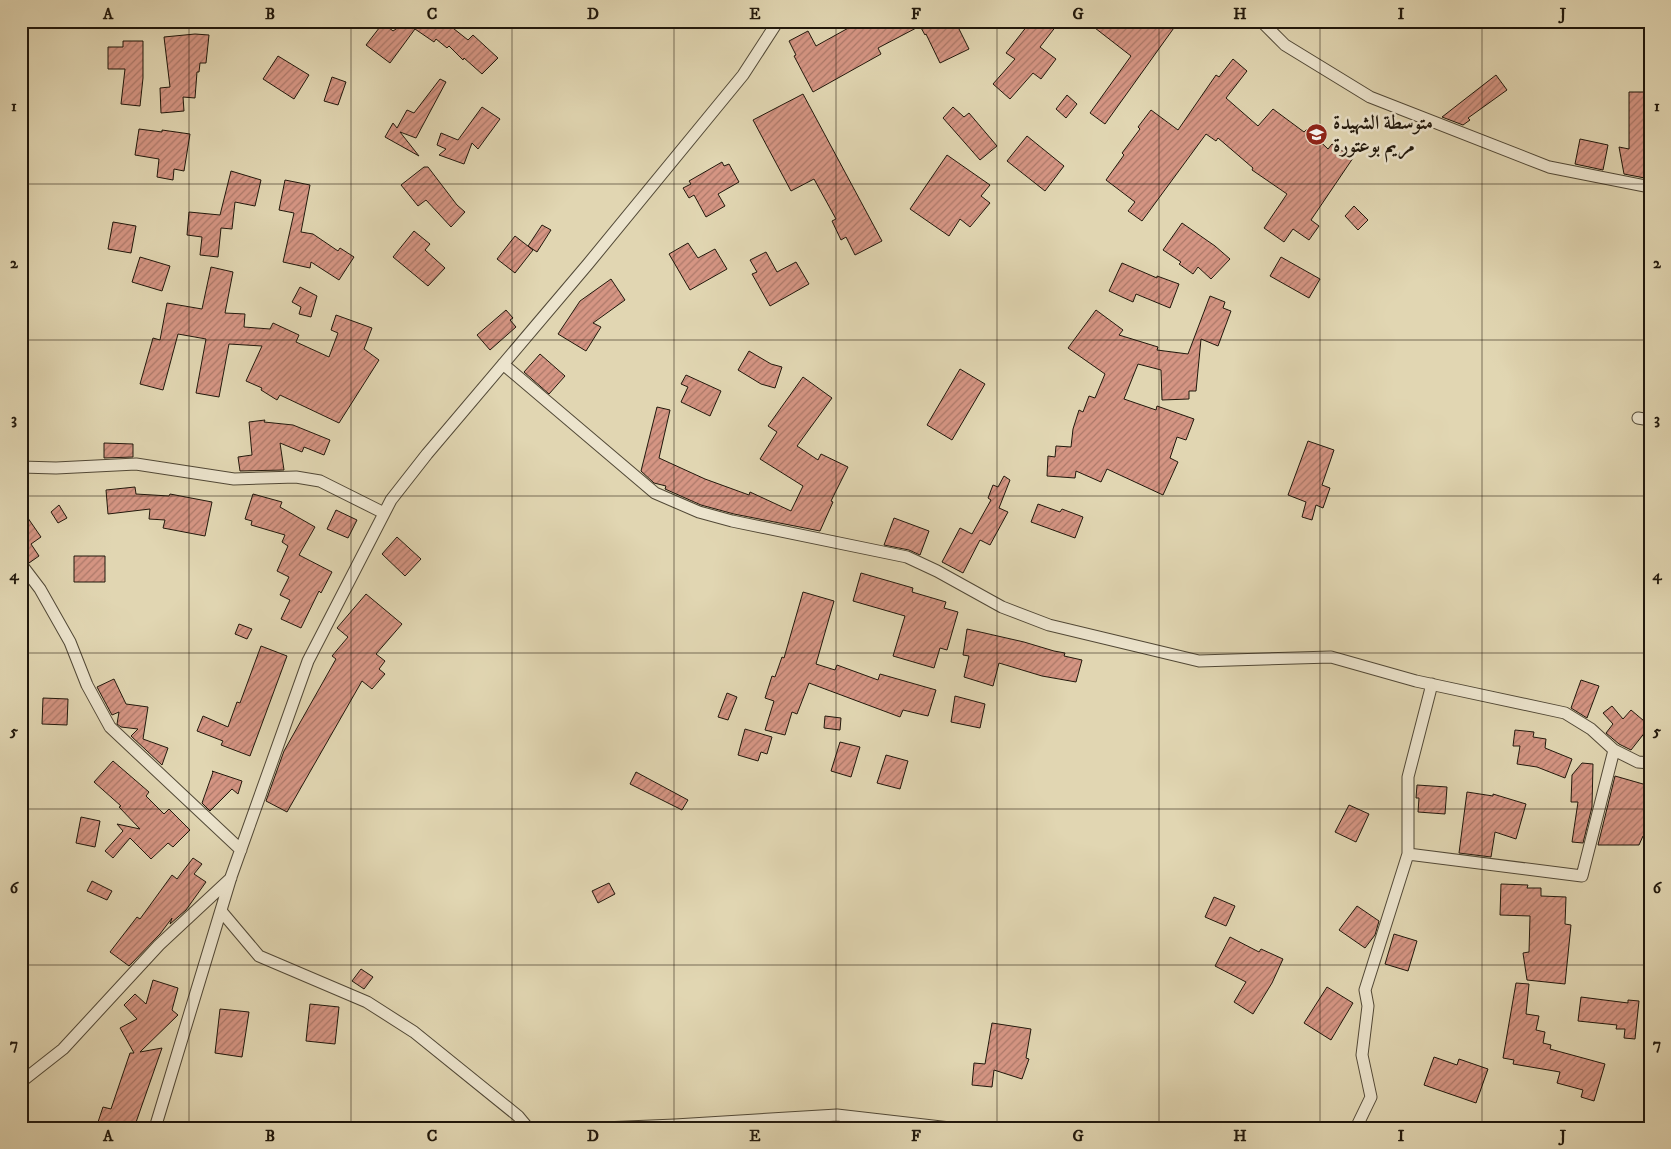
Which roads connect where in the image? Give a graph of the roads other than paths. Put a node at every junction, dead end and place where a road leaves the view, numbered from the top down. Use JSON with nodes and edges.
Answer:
{"nodes":[{"id":1,"x":778,"y":21,"type":"edge"},
{"id":2,"x":1261,"y":21,"type":"edge"},
{"id":3,"x":1650,"y":187,"type":"edge"},
{"id":4,"x":503,"y":364,"type":"junction"},
{"id":5,"x":21,"y":467,"type":"edge"},
{"id":6,"x":384,"y":514,"type":"junction"},
{"id":7,"x":21,"y":564,"type":"edge"},
{"id":8,"x":1432,"y":684,"type":"junction"},
{"id":9,"x":1614,"y":750,"type":"junction"},
{"id":10,"x":1650,"y":763,"type":"edge"},
{"id":11,"x":241,"y":850,"type":"junction"},
{"id":12,"x":1408,"y":854,"type":"junction"},
{"id":13,"x":231,"y":877,"type":"junction"},
{"id":14,"x":221,"y":911,"type":"junction"},
{"id":15,"x":21,"y":1082,"type":"edge"},
{"id":16,"x":155,"y":1128,"type":"edge"},
{"id":17,"x":528,"y":1128,"type":"edge"},
{"id":18,"x":603,"y":1128,"type":"edge"},
{"id":19,"x":950,"y":1128,"type":"edge"},
{"id":20,"x":1356,"y":1128,"type":"edge"}],
"edges":[{"from":1,"to":4,"type":"street"},
{"from":2,"to":3,"type":"street"},
{"from":4,"to":6,"type":"street"},
{"from":4,"to":8,"type":"street"},
{"from":5,"to":6,"type":"street"},
{"from":6,"to":11,"type":"street"},
{"from":7,"to":11,"type":"street"},
{"from":8,"to":9,"type":"street"},
{"from":8,"to":12,"type":"street"},
{"from":9,"to":10,"type":"street"},
{"from":9,"to":12,"type":"street"},
{"from":11,"to":13,"type":"street"},
{"from":12,"to":20,"type":"street"},
{"from":13,"to":14,"type":"street"},
{"from":13,"to":15,"type":"street"},
{"from":14,"to":16,"type":"street"},
{"from":14,"to":17,"type":"street"},
{"from":18,"to":19,"type":"street"}]}
